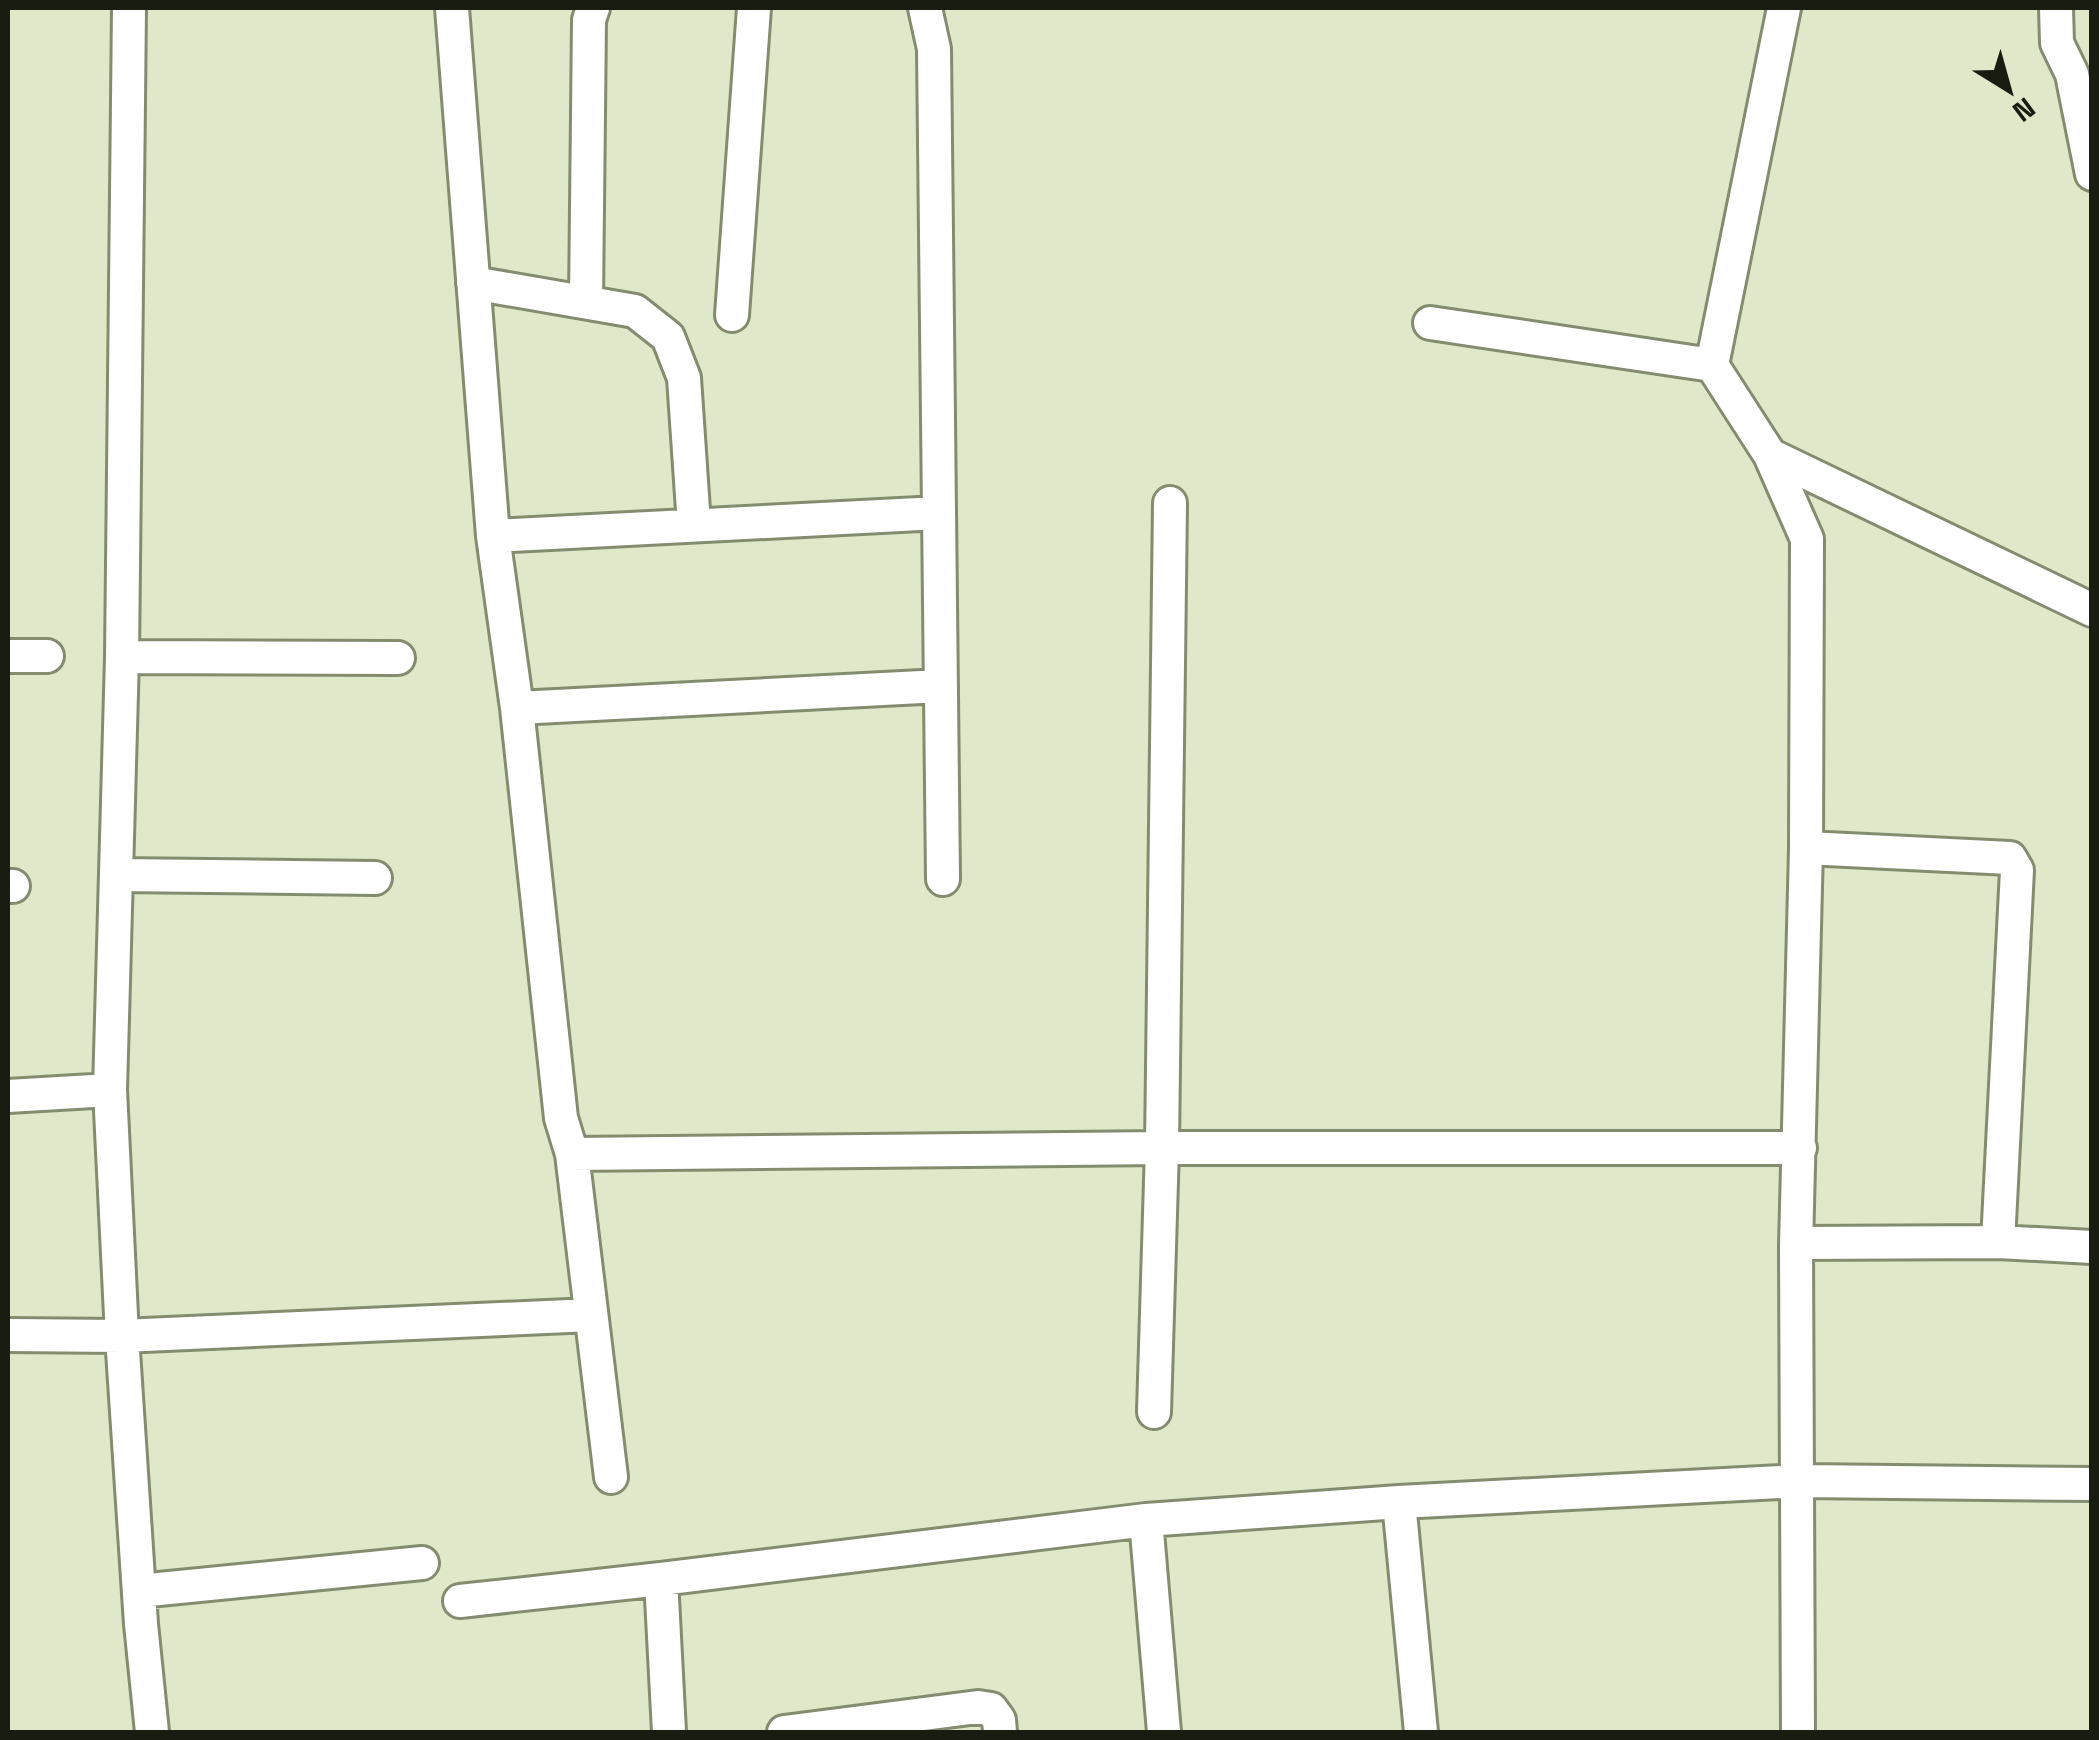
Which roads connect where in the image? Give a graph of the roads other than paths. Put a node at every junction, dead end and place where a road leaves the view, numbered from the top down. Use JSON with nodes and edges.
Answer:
{"nodes":[{"id":1,"x":129,"y":8,"type":"edge"},
{"id":2,"x":452,"y":8,"type":"edge"},
{"id":3,"x":593,"y":8,"type":"edge"},
{"id":4,"x":754,"y":8,"type":"edge"},
{"id":5,"x":925,"y":8,"type":"edge"},
{"id":6,"x":1784,"y":8,"type":"edge"},
{"id":7,"x":2056,"y":8,"type":"edge"},
{"id":8,"x":2082,"y":75,"type":"edge"},
{"id":9,"x":2092,"y":174,"type":"edge"},
{"id":10,"x":473,"y":283,"type":"junction"},
{"id":11,"x":586,"y":302,"type":"junction"},
{"id":12,"x":732,"y":316,"type":"dead end"},
{"id":13,"x":1430,"y":322,"type":"dead end"},
{"id":14,"x":1712,"y":365,"type":"junction"},
{"id":15,"x":1770,"y":455,"type":"junction"},
{"id":16,"x":1170,"y":503,"type":"dead end"},
{"id":17,"x":938,"y":512,"type":"junction"},
{"id":18,"x":694,"y":526,"type":"junction"},
{"id":19,"x":493,"y":536,"type":"junction"},
{"id":20,"x":2092,"y":610,"type":"edge"},
{"id":21,"x":8,"y":656,"type":"edge"},
{"id":22,"x":47,"y":656,"type":"dead end"},
{"id":23,"x":122,"y":657,"type":"junction"},
{"id":24,"x":398,"y":658,"type":"dead end"},
{"id":25,"x":941,"y":686,"type":"junction"},
{"id":26,"x":517,"y":708,"type":"junction"},
{"id":27,"x":1806,"y":848,"type":"junction"},
{"id":28,"x":116,"y":876,"type":"junction"},
{"id":29,"x":375,"y":878,"type":"dead end"},
{"id":30,"x":943,"y":878,"type":"dead end"},
{"id":31,"x":110,"y":1090,"type":"junction"},
{"id":32,"x":8,"y":1096,"type":"edge"},
{"id":33,"x":1162,"y":1148,"type":"junction"},
{"id":34,"x":1800,"y":1148,"type":"junction"},
{"id":35,"x":572,"y":1154,"type":"junction"},
{"id":36,"x":1998,"y":1242,"type":"junction"},
{"id":37,"x":1796,"y":1244,"type":"junction"},
{"id":38,"x":2092,"y":1247,"type":"edge"},
{"id":39,"x":592,"y":1316,"type":"junction"},
{"id":40,"x":8,"y":1334,"type":"edge"},
{"id":41,"x":122,"y":1336,"type":"junction"},
{"id":42,"x":1154,"y":1412,"type":"dead end"},
{"id":43,"x":611,"y":1477,"type":"dead end"},
{"id":44,"x":1796,"y":1482,"type":"junction"},
{"id":45,"x":2092,"y":1484,"type":"edge"},
{"id":46,"x":1399,"y":1502,"type":"junction"},
{"id":47,"x":1146,"y":1520,"type":"junction"},
{"id":48,"x":422,"y":1563,"type":"dead end"},
{"id":49,"x":661,"y":1579,"type":"junction"},
{"id":50,"x":138,"y":1591,"type":"junction"},
{"id":51,"x":460,"y":1601,"type":"dead end"},
{"id":52,"x":152,"y":1732,"type":"edge"},
{"id":53,"x":668,"y":1732,"type":"edge"},
{"id":54,"x":784,"y":1732,"type":"edge"},
{"id":55,"x":1000,"y":1732,"type":"edge"},
{"id":56,"x":1164,"y":1732,"type":"edge"},
{"id":57,"x":1420,"y":1732,"type":"edge"},
{"id":58,"x":1798,"y":1732,"type":"edge"}],
"edges":[{"from":1,"to":23,"type":"street"},
{"from":2,"to":10,"type":"street"},
{"from":3,"to":11,"type":"street"},
{"from":4,"to":12,"type":"street"},
{"from":5,"to":17,"type":"street"},
{"from":6,"to":14,"type":"street"},
{"from":7,"to":8,"type":"street"},
{"from":8,"to":9,"type":"street"},
{"from":10,"to":11,"type":"street"},
{"from":10,"to":19,"type":"street"},
{"from":11,"to":18,"type":"street"},
{"from":13,"to":14,"type":"street"},
{"from":14,"to":15,"type":"street"},
{"from":15,"to":20,"type":"street"},
{"from":15,"to":27,"type":"street"},
{"from":16,"to":33,"type":"street"},
{"from":17,"to":18,"type":"street"},
{"from":17,"to":25,"type":"street"},
{"from":18,"to":19,"type":"street"},
{"from":19,"to":26,"type":"street"},
{"from":21,"to":22,"type":"street"},
{"from":23,"to":24,"type":"street"},
{"from":23,"to":28,"type":"street"},
{"from":25,"to":26,"type":"street"},
{"from":25,"to":30,"type":"street"},
{"from":26,"to":35,"type":"street"},
{"from":27,"to":34,"type":"street"},
{"from":27,"to":36,"type":"street"},
{"from":28,"to":29,"type":"street"},
{"from":28,"to":31,"type":"street"},
{"from":31,"to":32,"type":"street"},
{"from":31,"to":41,"type":"street"},
{"from":33,"to":34,"type":"street"},
{"from":33,"to":35,"type":"street"},
{"from":33,"to":42,"type":"street"},
{"from":34,"to":37,"type":"street"},
{"from":35,"to":39,"type":"street"},
{"from":36,"to":37,"type":"street"},
{"from":36,"to":38,"type":"street"},
{"from":37,"to":44,"type":"street"},
{"from":39,"to":41,"type":"street"},
{"from":39,"to":43,"type":"street"},
{"from":40,"to":41,"type":"street"},
{"from":41,"to":50,"type":"street"},
{"from":44,"to":45,"type":"street"},
{"from":44,"to":46,"type":"street"},
{"from":44,"to":58,"type":"street"},
{"from":46,"to":47,"type":"street"},
{"from":46,"to":57,"type":"street"},
{"from":47,"to":49,"type":"street"},
{"from":47,"to":56,"type":"street"},
{"from":48,"to":50,"type":"street"},
{"from":49,"to":51,"type":"street"},
{"from":49,"to":53,"type":"street"},
{"from":50,"to":52,"type":"street"},
{"from":54,"to":55,"type":"street"}]}
